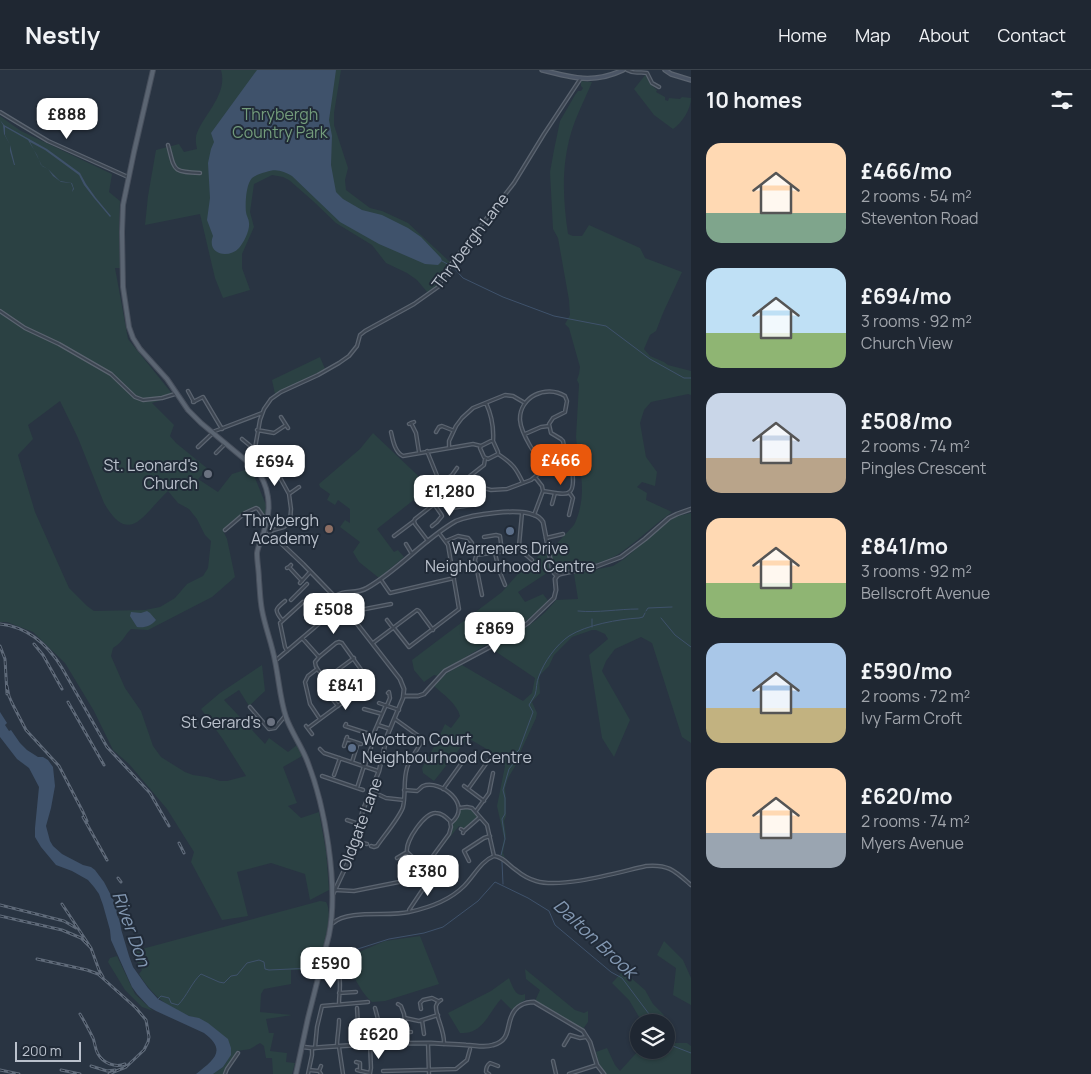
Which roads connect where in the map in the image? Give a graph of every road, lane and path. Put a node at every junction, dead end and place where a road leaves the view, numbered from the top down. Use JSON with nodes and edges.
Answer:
{"nodes":[{"id":1,"x":153,"y":70,"type":"edge"},
{"id":2,"x":542,"y":70,"type":"edge"},
{"id":3,"x":625,"y":70,"type":"edge"},
{"id":4,"x":665,"y":70,"type":"edge"},
{"id":5,"x":580,"y":78,"type":"junction"},
{"id":6,"x":691,"y":80,"type":"edge"},
{"id":7,"x":659,"y":87,"type":"dead end"},
{"id":8,"x":0,"y":112,"type":"edge"},
{"id":9,"x":168,"y":145,"type":"dead end"},
{"id":10,"x":200,"y":173,"type":"dead end"},
{"id":11,"x":128,"y":177,"type":"junction"},
{"id":12,"x":0,"y":311,"type":"edge"},
{"id":13,"x":188,"y":391,"type":"dead end"},
{"id":14,"x":177,"y":393,"type":"junction"},
{"id":15,"x":486,"y":403,"type":"junction"},
{"id":16,"x":525,"y":403,"type":"junction"},
{"id":17,"x":262,"y":413,"type":"junction"},
{"id":18,"x":281,"y":417,"type":"dead end"},
{"id":19,"x":411,"y":423,"type":"dead end"},
{"id":20,"x":286,"y":425,"type":"junction"},
{"id":21,"x":549,"y":426,"type":"junction"},
{"id":22,"x":288,"y":428,"type":"dead end"},
{"id":23,"x":222,"y":429,"type":"junction"},
{"id":24,"x":257,"y":430,"type":"junction"},
{"id":25,"x":453,"y":431,"type":"junction"},
{"id":26,"x":436,"y":432,"type":"dead end"},
{"id":27,"x":214,"y":433,"type":"junction"},
{"id":28,"x":525,"y":434,"type":"junction"},
{"id":29,"x":387,"y":435,"type":"dead end"},
{"id":30,"x":242,"y":439,"type":"dead end"},
{"id":31,"x":493,"y":441,"type":"junction"},
{"id":32,"x":225,"y":443,"type":"junction"},
{"id":33,"x":480,"y":446,"type":"junction"},
{"id":34,"x":198,"y":447,"type":"dead end"},
{"id":35,"x":449,"y":448,"type":"junction"},
{"id":36,"x":254,"y":449,"type":"junction"},
{"id":37,"x":427,"y":451,"type":"junction"},
{"id":38,"x":216,"y":453,"type":"dead end"},
{"id":39,"x":419,"y":453,"type":"junction"},
{"id":40,"x":498,"y":454,"type":"junction"},
{"id":41,"x":486,"y":459,"type":"junction"},
{"id":42,"x":252,"y":465,"type":"junction"},
{"id":43,"x":456,"y":468,"type":"dead end"},
{"id":44,"x":545,"y":468,"type":"junction"},
{"id":45,"x":572,"y":470,"type":"dead end"},
{"id":46,"x":277,"y":472,"type":"dead end"},
{"id":47,"x":573,"y":475,"type":"junction"},
{"id":48,"x":567,"y":476,"type":"dead end"},
{"id":49,"x":535,"y":477,"type":"junction"},
{"id":50,"x":465,"y":480,"type":"junction"},
{"id":51,"x":523,"y":483,"type":"junction"},
{"id":52,"x":440,"y":484,"type":"junction"},
{"id":53,"x":299,"y":487,"type":"dead end"},
{"id":54,"x":543,"y":491,"type":"junction"},
{"id":55,"x":569,"y":492,"type":"junction"},
{"id":56,"x":555,"y":493,"type":"junction"},
{"id":57,"x":289,"y":494,"type":"junction"},
{"id":58,"x":447,"y":494,"type":"junction"},
{"id":59,"x":441,"y":498,"type":"junction"},
{"id":60,"x":434,"y":504,"type":"junction"},
{"id":61,"x":478,"y":504,"type":"dead end"},
{"id":62,"x":552,"y":504,"type":"dead end"},
{"id":63,"x":691,"y":509,"type":"edge"},
{"id":64,"x":522,"y":513,"type":"junction"},
{"id":65,"x":534,"y":515,"type":"junction"},
{"id":66,"x":569,"y":515,"type":"dead end"},
{"id":67,"x":265,"y":519,"type":"dead end"},
{"id":68,"x":414,"y":521,"type":"junction"},
{"id":69,"x":432,"y":526,"type":"dead end"},
{"id":70,"x":266,"y":528,"type":"junction"},
{"id":71,"x":226,"y":530,"type":"dead end"},
{"id":72,"x":270,"y":531,"type":"junction"},
{"id":73,"x":439,"y":533,"type":"junction"},
{"id":74,"x":563,"y":534,"type":"dead end"},
{"id":75,"x":394,"y":536,"type":"dead end"},
{"id":76,"x":484,"y":537,"type":"dead end"},
{"id":77,"x":546,"y":538,"type":"junction"},
{"id":78,"x":428,"y":541,"type":"junction"},
{"id":79,"x":446,"y":541,"type":"junction"},
{"id":80,"x":406,"y":544,"type":"dead end"},
{"id":81,"x":518,"y":548,"type":"junction"},
{"id":82,"x":502,"y":551,"type":"junction"},
{"id":83,"x":495,"y":553,"type":"junction"},
{"id":84,"x":412,"y":554,"type":"junction"},
{"id":85,"x":476,"y":555,"type":"junction"},
{"id":86,"x":532,"y":560,"type":"dead end"},
{"id":87,"x":289,"y":567,"type":"dead end"},
{"id":88,"x":310,"y":572,"type":"junction"},
{"id":89,"x":557,"y":576,"type":"junction"},
{"id":90,"x":454,"y":578,"type":"junction"},
{"id":91,"x":381,"y":580,"type":"junction"},
{"id":92,"x":301,"y":582,"type":"junction"},
{"id":93,"x":506,"y":585,"type":"dead end"},
{"id":94,"x":482,"y":595,"type":"dead end"},
{"id":95,"x":335,"y":597,"type":"junction"},
{"id":96,"x":291,"y":600,"type":"dead end"},
{"id":97,"x":285,"y":601,"type":"dead end"},
{"id":98,"x":303,"y":602,"type":"dead end"},
{"id":99,"x":391,"y":604,"type":"dead end"},
{"id":100,"x":342,"y":605,"type":"junction"},
{"id":101,"x":352,"y":616,"type":"junction"},
{"id":102,"x":387,"y":620,"type":"dead end"},
{"id":103,"x":282,"y":621,"type":"junction"},
{"id":104,"x":394,"y":628,"type":"junction"},
{"id":105,"x":433,"y":630,"type":"junction"},
{"id":106,"x":303,"y":639,"type":"junction"},
{"id":107,"x":372,"y":644,"type":"junction"},
{"id":108,"x":288,"y":651,"type":"junction"},
{"id":109,"x":319,"y":657,"type":"junction"},
{"id":110,"x":354,"y":658,"type":"junction"},
{"id":111,"x":275,"y":661,"type":"junction"},
{"id":112,"x":317,"y":670,"type":"junction"},
{"id":113,"x":338,"y":670,"type":"junction"},
{"id":114,"x":327,"y":678,"type":"junction"},
{"id":115,"x":388,"y":692,"type":"dead end"},
{"id":116,"x":355,"y":693,"type":"junction"},
{"id":117,"x":404,"y":696,"type":"junction"},
{"id":118,"x":379,"y":703,"type":"dead end"},
{"id":119,"x":386,"y":705,"type":"junction"},
{"id":120,"x":338,"y":706,"type":"junction"},
{"id":121,"x":250,"y":707,"type":"dead end"},
{"id":122,"x":364,"y":708,"type":"dead end"},
{"id":123,"x":398,"y":710,"type":"junction"},
{"id":124,"x":382,"y":714,"type":"junction"},
{"id":125,"x":285,"y":715,"type":"junction"},
{"id":126,"x":394,"y":718,"type":"junction"},
{"id":127,"x":320,"y":719,"type":"junction"},
{"id":128,"x":346,"y":724,"type":"dead end"},
{"id":129,"x":377,"y":724,"type":"junction"},
{"id":130,"x":390,"y":728,"type":"junction"},
{"id":131,"x":312,"y":734,"type":"dead end"},
{"id":132,"x":344,"y":746,"type":"dead end"},
{"id":133,"x":371,"y":748,"type":"dead end"},
{"id":134,"x":320,"y":749,"type":"dead end"},
{"id":135,"x":340,"y":758,"type":"junction"},
{"id":136,"x":471,"y":758,"type":"dead end"},
{"id":137,"x":488,"y":761,"type":"dead end"},
{"id":138,"x":352,"y":762,"type":"junction"},
{"id":139,"x":365,"y":766,"type":"junction"},
{"id":140,"x":336,"y":769,"type":"junction"},
{"id":141,"x":340,"y":770,"type":"dead end"},
{"id":142,"x":379,"y":771,"type":"junction"},
{"id":143,"x":334,"y":775,"type":"dead end"},
{"id":144,"x":497,"y":775,"type":"dead end"},
{"id":145,"x":322,"y":776,"type":"dead end"},
{"id":146,"x":464,"y":786,"type":"dead end"},
{"id":147,"x":357,"y":788,"type":"junction"},
{"id":148,"x":443,"y":789,"type":"junction"},
{"id":149,"x":468,"y":789,"type":"junction"},
{"id":150,"x":363,"y":790,"type":"dead end"},
{"id":151,"x":404,"y":790,"type":"junction"},
{"id":152,"x":371,"y":791,"type":"junction"},
{"id":153,"x":404,"y":800,"type":"junction"},
{"id":154,"x":484,"y":801,"type":"junction"},
{"id":155,"x":459,"y":808,"type":"junction"},
{"id":156,"x":476,"y":811,"type":"junction"},
{"id":157,"x":480,"y":817,"type":"junction"},
{"id":158,"x":347,"y":820,"type":"dead end"},
{"id":159,"x":450,"y":823,"type":"junction"},
{"id":160,"x":359,"y":824,"type":"junction"},
{"id":161,"x":463,"y":831,"type":"dead end"},
{"id":162,"x":490,"y":836,"type":"junction"},
{"id":163,"x":354,"y":841,"type":"junction"},
{"id":164,"x":367,"y":844,"type":"dead end"},
{"id":165,"x":371,"y":846,"type":"dead end"},
{"id":166,"x":407,"y":852,"type":"junction"},
{"id":167,"x":494,"y":856,"type":"junction"},
{"id":168,"x":397,"y":858,"type":"dead end"},
{"id":169,"x":469,"y":860,"type":"dead end"},
{"id":170,"x":424,"y":868,"type":"junction"},
{"id":171,"x":404,"y":880,"type":"dead end"},
{"id":172,"x":691,"y":885,"type":"edge"},
{"id":173,"x":335,"y":890,"type":"junction"},
{"id":174,"x":332,"y":895,"type":"junction"},
{"id":175,"x":409,"y":912,"type":"junction"},
{"id":176,"x":333,"y":921,"type":"junction"},
{"id":177,"x":340,"y":972,"type":"dead end"},
{"id":178,"x":356,"y":992,"type":"dead end"},
{"id":179,"x":339,"y":993,"type":"junction"},
{"id":180,"x":368,"y":1002,"type":"dead end"},
{"id":181,"x":339,"y":1004,"type":"junction"},
{"id":182,"x":398,"y":1004,"type":"dead end"},
{"id":183,"x":357,"y":1008,"type":"dead end"},
{"id":184,"x":376,"y":1008,"type":"dead end"},
{"id":185,"x":421,"y":1009,"type":"dead end"},
{"id":186,"x":352,"y":1015,"type":"dead end"},
{"id":187,"x":357,"y":1015,"type":"junction"},
{"id":188,"x":438,"y":1015,"type":"junction"},
{"id":189,"x":405,"y":1018,"type":"junction"},
{"id":190,"x":339,"y":1020,"type":"dead end"},
{"id":191,"x":422,"y":1020,"type":"junction"},
{"id":192,"x":388,"y":1027,"type":"dead end"},
{"id":193,"x":380,"y":1028,"type":"junction"},
{"id":194,"x":365,"y":1032,"type":"junction"},
{"id":195,"x":408,"y":1033,"type":"dead end"},
{"id":196,"x":424,"y":1034,"type":"dead end"},
{"id":197,"x":588,"y":1037,"type":"junction"},
{"id":198,"x":428,"y":1043,"type":"junction"},
{"id":199,"x":363,"y":1044,"type":"junction"},
{"id":200,"x":370,"y":1044,"type":"junction"},
{"id":201,"x":444,"y":1044,"type":"junction"},
{"id":202,"x":564,"y":1045,"type":"dead end"},
{"id":203,"x":338,"y":1046,"type":"junction"},
{"id":204,"x":302,"y":1047,"type":"junction"},
{"id":205,"x":314,"y":1048,"type":"junction"},
{"id":206,"x":468,"y":1050,"type":"dead end"},
{"id":207,"x":238,"y":1053,"type":"dead end"},
{"id":208,"x":553,"y":1061,"type":"dead end"},
{"id":209,"x":356,"y":1062,"type":"dead end"},
{"id":210,"x":597,"y":1064,"type":"junction"},
{"id":211,"x":321,"y":1066,"type":"dead end"},
{"id":212,"x":498,"y":1066,"type":"dead end"},
{"id":213,"x":309,"y":1069,"type":"junction"},
{"id":214,"x":429,"y":1070,"type":"junction"},
{"id":215,"x":319,"y":1071,"type":"junction"},
{"id":216,"x":383,"y":1071,"type":"dead end"},
{"id":217,"x":370,"y":1073,"type":"edge"},
{"id":218,"x":572,"y":1073,"type":"edge"},
{"id":219,"x":225,"y":1074,"type":"edge"},
{"id":220,"x":296,"y":1074,"type":"edge"},
{"id":221,"x":308,"y":1074,"type":"edge"},
{"id":222,"x":321,"y":1074,"type":"edge"},
{"id":223,"x":342,"y":1074,"type":"edge"},
{"id":224,"x":429,"y":1074,"type":"edge"},
{"id":225,"x":489,"y":1074,"type":"edge"},
{"id":226,"x":556,"y":1074,"type":"edge"},
{"id":227,"x":569,"y":1074,"type":"edge"},
{"id":228,"x":604,"y":1074,"type":"edge"}],
"edges":[{"from":1,"to":11,"type":"main road"},
{"from":2,"to":5,"type":"main road"},
{"from":3,"to":5,"type":"main road"},
{"from":3,"to":7,"type":"street"},
{"from":4,"to":6,"type":"main road"},
{"from":5,"to":17,"type":"street","name":"Thrybergh Lane"},
{"from":8,"to":11,"type":"street"},
{"from":9,"to":10,"type":"street"},
{"from":11,"to":14,"type":"main road"},
{"from":12,"to":14,"type":"street"},
{"from":13,"to":23,"type":"street"},
{"from":14,"to":27,"type":"main road"},
{"from":15,"to":16,"type":"street"},
{"from":15,"to":25,"type":"street"},
{"from":15,"to":31,"type":"street"},
{"from":16,"to":21,"type":"street"},
{"from":16,"to":28,"type":"street"},
{"from":17,"to":23,"type":"street"},
{"from":17,"to":24,"type":"street"},
{"from":18,"to":20,"type":"street"},
{"from":19,"to":39,"type":"street"},
{"from":20,"to":22,"type":"street"},
{"from":20,"to":24,"type":"street"},
{"from":21,"to":28,"type":"street"},
{"from":21,"to":44,"type":"street"},
{"from":23,"to":27,"type":"street"},
{"from":24,"to":36,"type":"street"},
{"from":25,"to":26,"type":"street"},
{"from":25,"to":35,"type":"street"},
{"from":27,"to":32,"type":"main road"},
{"from":27,"to":34,"type":"street"},
{"from":28,"to":44,"type":"street"},
{"from":29,"to":39,"type":"street"},
{"from":30,"to":36,"type":"street"},
{"from":31,"to":33,"type":"street"},
{"from":31,"to":40,"type":"street"},
{"from":32,"to":38,"type":"street"},
{"from":32,"to":42,"type":"main road"},
{"from":33,"to":35,"type":"street"},
{"from":33,"to":41,"type":"street"},
{"from":35,"to":37,"type":"street"},
{"from":36,"to":42,"type":"street"},
{"from":37,"to":39,"type":"street"},
{"from":37,"to":52,"type":"street"},
{"from":40,"to":41,"type":"street"},
{"from":40,"to":51,"type":"street"},
{"from":41,"to":50,"type":"street"},
{"from":42,"to":70,"type":"main road"},
{"from":43,"to":52,"type":"street"},
{"from":44,"to":49,"type":"street"},
{"from":45,"to":47,"type":"street"},
{"from":46,"to":57,"type":"street"},
{"from":47,"to":48,"type":"street"},
{"from":47,"to":55,"type":"street"},
{"from":49,"to":51,"type":"street"},
{"from":49,"to":54,"type":"street"},
{"from":50,"to":51,"type":"street"},
{"from":50,"to":58,"type":"street"},
{"from":52,"to":58,"type":"street"},
{"from":53,"to":57,"type":"street"},
{"from":54,"to":56,"type":"street"},
{"from":54,"to":65,"type":"street"},
{"from":55,"to":56,"type":"street"},
{"from":55,"to":66,"type":"street"},
{"from":56,"to":62,"type":"street"},
{"from":57,"to":72,"type":"street"},
{"from":58,"to":59,"type":"street"},
{"from":59,"to":60,"type":"street"},
{"from":59,"to":61,"type":"street"},
{"from":60,"to":68,"type":"street"},
{"from":60,"to":69,"type":"street"},
{"from":63,"to":89,"type":"street"},
{"from":64,"to":65,"type":"street"},
{"from":64,"to":73,"type":"street"},
{"from":64,"to":81,"type":"street"},
{"from":65,"to":77,"type":"street"},
{"from":67,"to":71,"type":"street"},
{"from":68,"to":75,"type":"street"},
{"from":68,"to":78,"type":"street"},
{"from":70,"to":72,"type":"street"},
{"from":70,"to":111,"type":"main road"},
{"from":72,"to":88,"type":"street"},
{"from":73,"to":78,"type":"street"},
{"from":73,"to":79,"type":"street"},
{"from":74,"to":77,"type":"street"},
{"from":76,"to":82,"type":"street"},
{"from":77,"to":89,"type":"street"},
{"from":78,"to":84,"type":"street"},
{"from":79,"to":85,"type":"street"},
{"from":79,"to":90,"type":"street"},
{"from":80,"to":84,"type":"street"},
{"from":81,"to":82,"type":"street"},
{"from":81,"to":86,"type":"street"},
{"from":82,"to":83,"type":"street"},
{"from":83,"to":85,"type":"street"},
{"from":83,"to":93,"type":"street"},
{"from":84,"to":91,"type":"street"},
{"from":85,"to":94,"type":"street"},
{"from":87,"to":92,"type":"street"},
{"from":88,"to":92,"type":"street"},
{"from":88,"to":95,"type":"street"},
{"from":89,"to":117,"type":"street"},
{"from":90,"to":91,"type":"street"},
{"from":90,"to":105,"type":"street"},
{"from":91,"to":95,"type":"street"},
{"from":92,"to":96,"type":"street"},
{"from":95,"to":100,"type":"street"},
{"from":97,"to":103,"type":"street"},
{"from":98,"to":103,"type":"street"},
{"from":99,"to":101,"type":"street"},
{"from":100,"to":101,"type":"street"},
{"from":100,"to":106,"type":"street"},
{"from":101,"to":107,"type":"street"},
{"from":102,"to":104,"type":"street"},
{"from":103,"to":108,"type":"street"},
{"from":104,"to":105,"type":"street"},
{"from":104,"to":105,"type":"street"},
{"from":104,"to":107,"type":"street"},
{"from":106,"to":108,"type":"street"},
{"from":106,"to":109,"type":"street"},
{"from":107,"to":117,"type":"street"},
{"from":108,"to":111,"type":"street"},
{"from":109,"to":110,"type":"street"},
{"from":109,"to":112,"type":"street"},
{"from":110,"to":113,"type":"street"},
{"from":110,"to":116,"type":"street"},
{"from":111,"to":125,"type":"main road"},
{"from":112,"to":114,"type":"street"},
{"from":112,"to":127,"type":"street"},
{"from":113,"to":114,"type":"street"},
{"from":113,"to":116,"type":"street"},
{"from":114,"to":120,"type":"street"},
{"from":115,"to":119,"type":"street"},
{"from":116,"to":120,"type":"street"},
{"from":117,"to":123,"type":"street","name":"Oldgate Lane"},
{"from":118,"to":119,"type":"street"},
{"from":119,"to":123,"type":"street"},
{"from":119,"to":124,"type":"street"},
{"from":120,"to":127,"type":"street"},
{"from":121,"to":125,"type":"street"},
{"from":122,"to":124,"type":"street"},
{"from":123,"to":126,"type":"street","name":"Oldgate Lane"},
{"from":124,"to":129,"type":"street"},
{"from":125,"to":174,"type":"main road"},
{"from":126,"to":130,"type":"street","name":"Oldgate Lane"},
{"from":126,"to":151,"type":"street"},
{"from":127,"to":131,"type":"street"},
{"from":128,"to":129,"type":"street"},
{"from":129,"to":130,"type":"street"},
{"from":130,"to":142,"type":"street","name":"Oldgate Lane"},
{"from":132,"to":138,"type":"street"},
{"from":133,"to":139,"type":"street"},
{"from":134,"to":135,"type":"street"},
{"from":135,"to":138,"type":"street"},
{"from":135,"to":140,"type":"street"},
{"from":136,"to":148,"type":"street"},
{"from":137,"to":149,"type":"street"},
{"from":138,"to":139,"type":"street"},
{"from":139,"to":142,"type":"street"},
{"from":139,"to":147,"type":"street"},
{"from":140,"to":141,"type":"street"},
{"from":140,"to":143,"type":"street"},
{"from":142,"to":152,"type":"street","name":"Oldgate Lane"},
{"from":144,"to":154,"type":"street"},
{"from":145,"to":147,"type":"street"},
{"from":146,"to":149,"type":"street"},
{"from":147,"to":150,"type":"street"},
{"from":148,"to":151,"type":"street"},
{"from":148,"to":155,"type":"street"},
{"from":149,"to":154,"type":"street"},
{"from":151,"to":153,"type":"street"},
{"from":152,"to":153,"type":"street"},
{"from":152,"to":160,"type":"street","name":"Oldgate Lane"},
{"from":153,"to":165,"type":"street"},
{"from":154,"to":156,"type":"street"},
{"from":155,"to":156,"type":"street"},
{"from":155,"to":159,"type":"street"},
{"from":156,"to":157,"type":"street"},
{"from":157,"to":161,"type":"street"},
{"from":157,"to":162,"type":"street"},
{"from":158,"to":160,"type":"street"},
{"from":159,"to":166,"type":"street"},
{"from":159,"to":170,"type":"street"},
{"from":160,"to":163,"type":"street","name":"Oldgate Lane"},
{"from":162,"to":167,"type":"street"},
{"from":162,"to":169,"type":"street"},
{"from":163,"to":164,"type":"street"},
{"from":163,"to":173,"type":"street","name":"Oldgate Lane"},
{"from":166,"to":168,"type":"street"},
{"from":166,"to":170,"type":"street"},
{"from":167,"to":172,"type":"street"},
{"from":167,"to":175,"type":"street"},
{"from":170,"to":175,"type":"street"},
{"from":171,"to":173,"type":"street"},
{"from":173,"to":174,"type":"street","name":"Oldgate Lane"},
{"from":174,"to":176,"type":"main road"},
{"from":175,"to":176,"type":"street"},
{"from":176,"to":204,"type":"main road"},
{"from":177,"to":179,"type":"street"},
{"from":178,"to":179,"type":"street"},
{"from":179,"to":181,"type":"street"},
{"from":180,"to":181,"type":"street"},
{"from":181,"to":205,"type":"street"},
{"from":182,"to":189,"type":"street"},
{"from":183,"to":187,"type":"street"},
{"from":184,"to":193,"type":"street"},
{"from":185,"to":188,"type":"street"},
{"from":186,"to":187,"type":"street"},
{"from":187,"to":194,"type":"street"},
{"from":188,"to":191,"type":"street"},
{"from":188,"to":201,"type":"street"},
{"from":189,"to":191,"type":"street"},
{"from":189,"to":195,"type":"street"},
{"from":190,"to":203,"type":"street"},
{"from":191,"to":196,"type":"street"},
{"from":192,"to":193,"type":"street"},
{"from":193,"to":194,"type":"street"},
{"from":194,"to":199,"type":"street"},
{"from":197,"to":201,"type":"street"},
{"from":197,"to":202,"type":"street"},
{"from":197,"to":210,"type":"street"},
{"from":198,"to":200,"type":"street"},
{"from":198,"to":201,"type":"street"},
{"from":198,"to":214,"type":"street"},
{"from":199,"to":200,"type":"street"},
{"from":199,"to":203,"type":"street"},
{"from":200,"to":217,"type":"street"},
{"from":203,"to":205,"type":"street"},
{"from":203,"to":223,"type":"street"},
{"from":204,"to":205,"type":"street"},
{"from":204,"to":220,"type":"main road"},
{"from":205,"to":213,"type":"street"},
{"from":206,"to":214,"type":"street"},
{"from":207,"to":219,"type":"street"},
{"from":208,"to":226,"type":"street"},
{"from":209,"to":217,"type":"street"},
{"from":210,"to":218,"type":"street"},
{"from":210,"to":228,"type":"street"},
{"from":211,"to":215,"type":"street"},
{"from":212,"to":225,"type":"street"},
{"from":213,"to":215,"type":"street"},
{"from":213,"to":221,"type":"street"},
{"from":214,"to":216,"type":"street"},
{"from":214,"to":224,"type":"street"},
{"from":215,"to":222,"type":"street"},
{"from":218,"to":227,"type":"street"}]}
